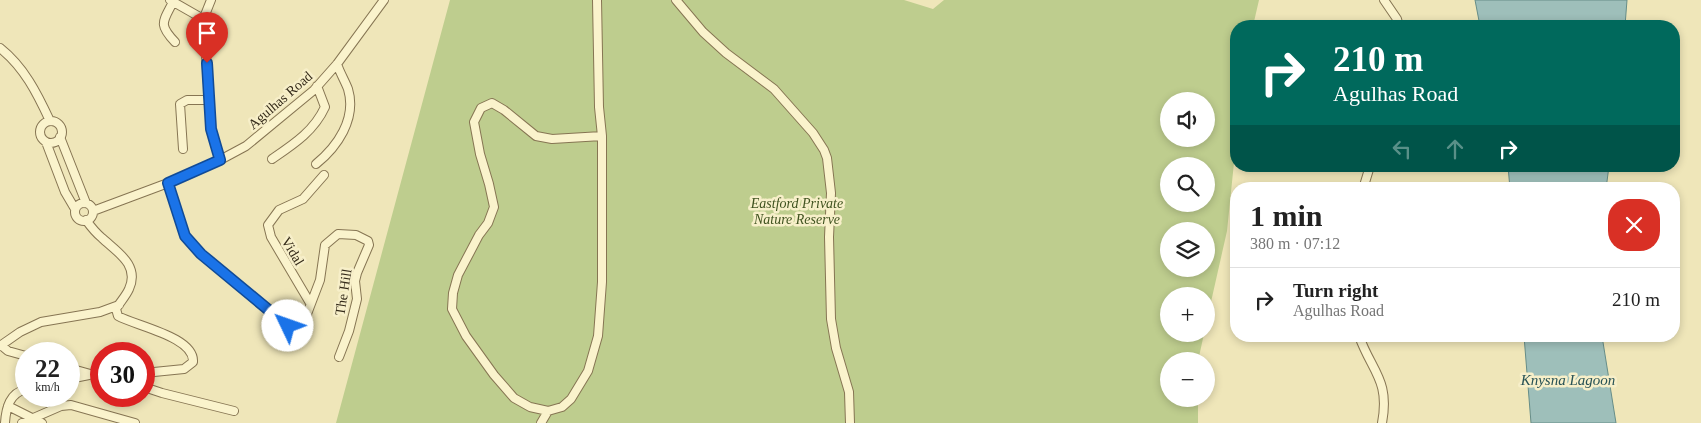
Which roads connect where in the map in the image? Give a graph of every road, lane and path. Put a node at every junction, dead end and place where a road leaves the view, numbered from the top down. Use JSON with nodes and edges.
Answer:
{"nodes":[{"id":1,"x":211,"y":0,"type":"edge"},
{"id":2,"x":384,"y":0,"type":"edge"},
{"id":3,"x":597,"y":0,"type":"edge"},
{"id":4,"x":676,"y":0,"type":"edge"},
{"id":5,"x":1384,"y":0,"type":"edge"},
{"id":6,"x":171,"y":1,"type":"edge"},
{"id":7,"x":205,"y":20,"type":"junction"},
{"id":8,"x":1398,"y":20,"type":"edge"},
{"id":9,"x":175,"y":42,"type":"dead end"},
{"id":10,"x":0,"y":48,"type":"edge"},
{"id":11,"x":336,"y":64,"type":"junction"},
{"id":12,"x":317,"y":86,"type":"junction"},
{"id":13,"x":209,"y":100,"type":"junction"},
{"id":14,"x":50,"y":121,"type":"junction"},
{"id":15,"x":602,"y":136,"type":"junction"},
{"id":16,"x":60,"y":137,"type":"junction"},
{"id":17,"x":46,"y":142,"type":"junction"},
{"id":18,"x":183,"y":149,"type":"dead end"},
{"id":19,"x":272,"y":159,"type":"dead end"},
{"id":20,"x":220,"y":160,"type":"junction"},
{"id":21,"x":316,"y":164,"type":"dead end"},
{"id":22,"x":324,"y":175,"type":"dead end"},
{"id":23,"x":168,"y":183,"type":"junction"},
{"id":24,"x":86,"y":203,"type":"junction"},
{"id":25,"x":75,"y":209,"type":"junction"},
{"id":26,"x":93,"y":211,"type":"junction"},
{"id":27,"x":86,"y":220,"type":"junction"},
{"id":28,"x":310,"y":303,"type":"junction"},
{"id":29,"x":118,"y":305,"type":"junction"},
{"id":30,"x":1362,"y":342,"type":"edge"},
{"id":31,"x":0,"y":346,"type":"edge"},
{"id":32,"x":15,"y":353,"type":"edge"},
{"id":33,"x":339,"y":357,"type":"dead end"},
{"id":34,"x":155,"y":372,"type":"edge"},
{"id":35,"x":155,"y":391,"type":"edge"},
{"id":36,"x":15,"y":394,"type":"edge"},
{"id":37,"x":8,"y":406,"type":"junction"},
{"id":38,"x":234,"y":410,"type":"dead end"},
{"id":39,"x":548,"y":411,"type":"junction"},
{"id":40,"x":32,"y":418,"type":"junction"},
{"id":41,"x":5,"y":423,"type":"edge"},
{"id":42,"x":22,"y":423,"type":"edge"},
{"id":43,"x":42,"y":423,"type":"edge"},
{"id":44,"x":135,"y":423,"type":"edge"},
{"id":45,"x":542,"y":423,"type":"edge"},
{"id":46,"x":850,"y":423,"type":"edge"},
{"id":47,"x":1382,"y":423,"type":"edge"}],
"edges":[{"from":1,"to":7,"type":"street"},
{"from":2,"to":11,"type":"street","name":"Agulhas Road"},
{"from":3,"to":15,"type":"street"},
{"from":4,"to":46,"type":"street"},
{"from":5,"to":8,"type":"street"},
{"from":6,"to":7,"type":"street"},
{"from":6,"to":9,"type":"street"},
{"from":7,"to":13,"type":"street"},
{"from":10,"to":14,"type":"street"},
{"from":11,"to":12,"type":"street","name":"Agulhas Road"},
{"from":11,"to":21,"type":"street"},
{"from":12,"to":19,"type":"street"},
{"from":12,"to":20,"type":"street","name":"Agulhas Road"},
{"from":13,"to":18,"type":"street"},
{"from":13,"to":20,"type":"street"},
{"from":14,"to":16,"type":"street"},
{"from":14,"to":17,"type":"street"},
{"from":15,"to":39,"type":"street"},
{"from":15,"to":39,"type":"street"},
{"from":16,"to":17,"type":"street"},
{"from":16,"to":24,"type":"street"},
{"from":17,"to":25,"type":"street"},
{"from":20,"to":23,"type":"street","name":"Agulhas Road"},
{"from":22,"to":28,"type":"street","name":"Vidal"},
{"from":23,"to":26,"type":"street","name":"Agulhas Road"},
{"from":23,"to":28,"type":"street","name":"The Hill"},
{"from":24,"to":25,"type":"street"},
{"from":24,"to":26,"type":"street"},
{"from":25,"to":27,"type":"street"},
{"from":26,"to":27,"type":"street"},
{"from":27,"to":29,"type":"street"},
{"from":28,"to":33,"type":"street","name":"The Hill"},
{"from":29,"to":31,"type":"street"},
{"from":29,"to":34,"type":"street"},
{"from":30,"to":47,"type":"street"},
{"from":31,"to":32,"type":"street"},
{"from":35,"to":38,"type":"street"},
{"from":36,"to":37,"type":"street"},
{"from":37,"to":40,"type":"street"},
{"from":37,"to":41,"type":"street"},
{"from":39,"to":45,"type":"street"},
{"from":40,"to":42,"type":"street"},
{"from":40,"to":43,"type":"street"},
{"from":40,"to":44,"type":"street"}]}
